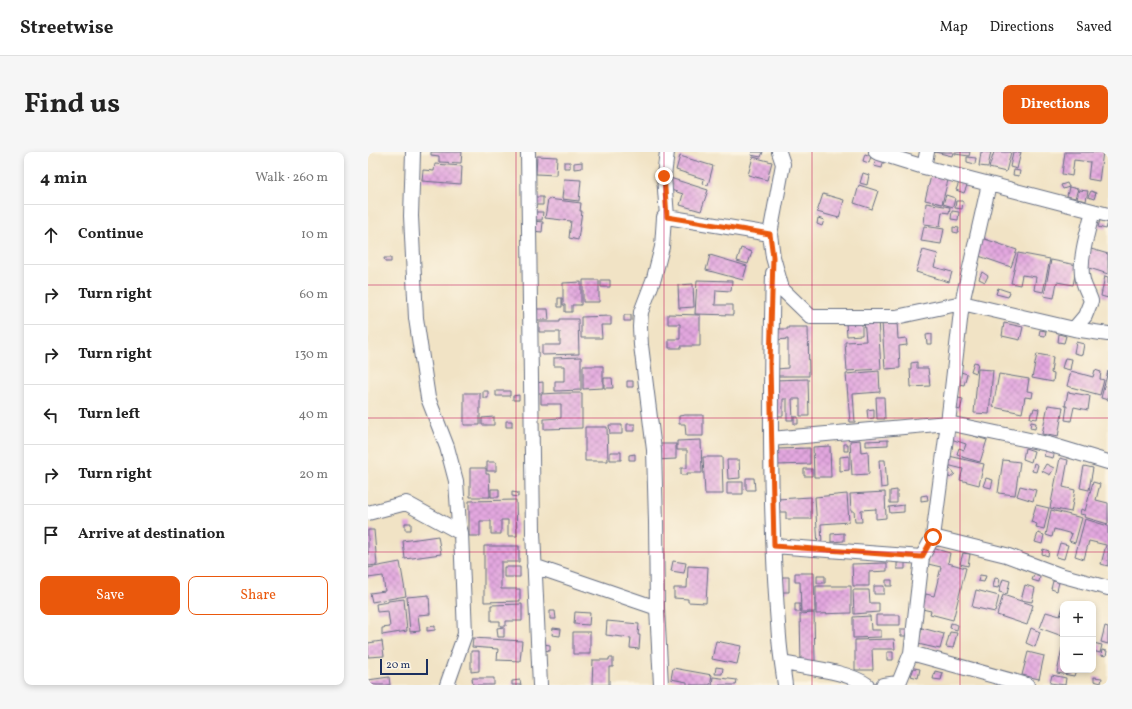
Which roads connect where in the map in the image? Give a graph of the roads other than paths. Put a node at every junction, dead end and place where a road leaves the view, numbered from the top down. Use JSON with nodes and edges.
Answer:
{"nodes":[{"id":1,"x":413,"y":152,"type":"edge"},
{"id":2,"x":528,"y":152,"type":"edge"},
{"id":3,"x":667,"y":152,"type":"edge"},
{"id":4,"x":780,"y":152,"type":"edge"},
{"id":5,"x":876,"y":152,"type":"edge"},
{"id":6,"x":927,"y":152,"type":"edge"},
{"id":7,"x":924,"y":167,"type":"junction"},
{"id":8,"x":989,"y":184,"type":"junction"},
{"id":9,"x":1093,"y":211,"type":"junction"},
{"id":10,"x":1108,"y":215,"type":"edge"},
{"id":11,"x":667,"y":217,"type":"junction"},
{"id":12,"x":770,"y":234,"type":"junction"},
{"id":13,"x":773,"y":257,"type":"junction"},
{"id":14,"x":962,"y":303,"type":"junction"},
{"id":15,"x":1074,"y":329,"type":"junction"},
{"id":16,"x":1108,"y":334,"type":"edge"},
{"id":17,"x":948,"y":423,"type":"junction"},
{"id":18,"x":771,"y":439,"type":"junction"},
{"id":19,"x":1108,"y":462,"type":"edge"},
{"id":20,"x":368,"y":513,"type":"edge"},
{"id":21,"x":460,"y":533,"type":"junction"},
{"id":22,"x":933,"y":537,"type":"junction"},
{"id":23,"x":774,"y":546,"type":"junction"},
{"id":24,"x":922,"y":557,"type":"junction"},
{"id":25,"x":534,"y":566,"type":"junction"},
{"id":26,"x":1108,"y":588,"type":"edge"},
{"id":27,"x":657,"y":608,"type":"junction"},
{"id":28,"x":911,"y":653,"type":"junction"},
{"id":29,"x":783,"y":663,"type":"junction"},
{"id":30,"x":898,"y":684,"type":"edge"},
{"id":31,"x":447,"y":685,"type":"edge"},
{"id":32,"x":540,"y":685,"type":"edge"},
{"id":33,"x":661,"y":685,"type":"edge"},
{"id":34,"x":785,"y":685,"type":"edge"},
{"id":35,"x":867,"y":685,"type":"edge"},
{"id":36,"x":883,"y":685,"type":"edge"},
{"id":37,"x":1026,"y":685,"type":"edge"}],
"edges":[{"from":1,"to":21,"type":"street"},
{"from":2,"to":25,"type":"street"},
{"from":3,"to":11,"type":"street"},
{"from":4,"to":12,"type":"street"},
{"from":5,"to":7,"type":"street"},
{"from":6,"to":7,"type":"street"},
{"from":7,"to":8,"type":"street"},
{"from":8,"to":9,"type":"street"},
{"from":8,"to":14,"type":"street"},
{"from":9,"to":10,"type":"street"},
{"from":9,"to":15,"type":"street"},
{"from":11,"to":12,"type":"street"},
{"from":11,"to":27,"type":"street"},
{"from":12,"to":13,"type":"street"},
{"from":13,"to":14,"type":"street"},
{"from":13,"to":18,"type":"street"},
{"from":14,"to":15,"type":"street"},
{"from":14,"to":17,"type":"street"},
{"from":15,"to":16,"type":"street"},
{"from":17,"to":18,"type":"street"},
{"from":17,"to":19,"type":"street"},
{"from":17,"to":22,"type":"street"},
{"from":18,"to":23,"type":"street"},
{"from":20,"to":21,"type":"street"},
{"from":21,"to":31,"type":"street"},
{"from":22,"to":24,"type":"street"},
{"from":22,"to":26,"type":"street"},
{"from":23,"to":24,"type":"street"},
{"from":23,"to":29,"type":"street"},
{"from":24,"to":28,"type":"street"},
{"from":25,"to":27,"type":"street"},
{"from":25,"to":32,"type":"street"},
{"from":27,"to":33,"type":"street"},
{"from":28,"to":30,"type":"street"},
{"from":28,"to":37,"type":"street"},
{"from":29,"to":34,"type":"street"},
{"from":29,"to":35,"type":"street"},
{"from":30,"to":36,"type":"street"}]}
